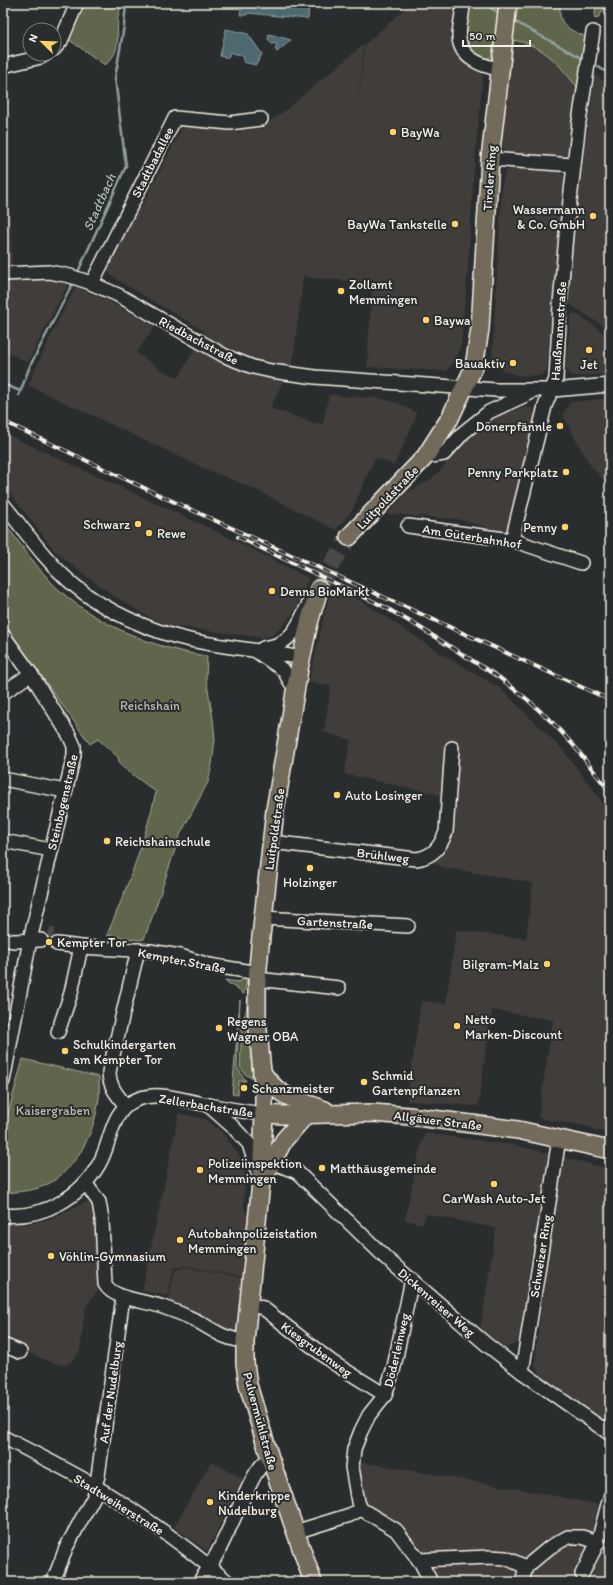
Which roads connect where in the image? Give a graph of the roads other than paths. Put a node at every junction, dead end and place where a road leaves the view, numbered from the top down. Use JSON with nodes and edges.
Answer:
{"nodes":[{"id":1,"x":77,"y":3,"type":"edge"},
{"id":2,"x":463,"y":3,"type":"edge"},
{"id":3,"x":508,"y":5,"type":"edge"},
{"id":4,"x":593,"y":32,"type":"dead end"},
{"id":5,"x":62,"y":36,"type":"edge"},
{"id":6,"x":22,"y":62,"type":"edge"},
{"id":7,"x":3,"y":66,"type":"edge"},
{"id":8,"x":500,"y":69,"type":"junction"},
{"id":9,"x":261,"y":119,"type":"dead end"},
{"id":10,"x":490,"y":159,"type":"junction"},
{"id":11,"x":574,"y":165,"type":"junction"},
{"id":12,"x":3,"y":274,"type":"edge"},
{"id":13,"x":81,"y":280,"type":"junction"},
{"id":14,"x":608,"y":387,"type":"edge"},
{"id":15,"x":465,"y":388,"type":"junction"},
{"id":16,"x":537,"y":390,"type":"junction"},
{"id":17,"x":553,"y":390,"type":"junction"},
{"id":18,"x":425,"y":457,"type":"junction"},
{"id":19,"x":3,"y":504,"type":"edge"},
{"id":20,"x":408,"y":526,"type":"dead end"},
{"id":21,"x":349,"y":536,"type":"tunnel mouth"},
{"id":22,"x":512,"y":540,"type":"junction"},
{"id":23,"x":581,"y":563,"type":"dead end"},
{"id":24,"x":319,"y":589,"type":"joint"},
{"id":25,"x":3,"y":635,"type":"edge"},
{"id":26,"x":254,"y":650,"type":"junction"},
{"id":27,"x":301,"y":658,"type":"junction"},
{"id":28,"x":31,"y":674,"type":"junction"},
{"id":29,"x":291,"y":683,"type":"joint"},
{"id":30,"x":3,"y":693,"type":"edge"},
{"id":31,"x":294,"y":699,"type":"junction"},
{"id":32,"x":452,"y":748,"type":"dead end"},
{"id":33,"x":3,"y":779,"type":"edge"},
{"id":34,"x":65,"y":791,"type":"junction"},
{"id":35,"x":3,"y":841,"type":"edge"},
{"id":36,"x":271,"y":842,"type":"junction"},
{"id":37,"x":51,"y":850,"type":"junction"},
{"id":38,"x":263,"y":918,"type":"junction"},
{"id":39,"x":408,"y":926,"type":"dead end"},
{"id":40,"x":46,"y":938,"type":"junction"},
{"id":41,"x":3,"y":939,"type":"edge"},
{"id":42,"x":80,"y":947,"type":"junction"},
{"id":43,"x":138,"y":950,"type":"junction"},
{"id":44,"x":258,"y":976,"type":"junction"},
{"id":45,"x":338,"y":988,"type":"dead end"},
{"id":46,"x":58,"y":1032,"type":"dead end"},
{"id":47,"x":6,"y":1056,"type":"edge"},
{"id":48,"x":262,"y":1072,"type":"junction"},
{"id":49,"x":3,"y":1081,"type":"edge"},
{"id":50,"x":208,"y":1104,"type":"junction"},
{"id":51,"x":126,"y":1106,"type":"junction"},
{"id":52,"x":334,"y":1113,"type":"junction"},
{"id":53,"x":264,"y":1114,"type":"junction"},
{"id":54,"x":306,"y":1115,"type":"junction"},
{"id":55,"x":559,"y":1139,"type":"junction"},
{"id":56,"x":610,"y":1150,"type":"edge"},
{"id":57,"x":271,"y":1162,"type":"junction"},
{"id":58,"x":261,"y":1182,"type":"junction"},
{"id":59,"x":86,"y":1184,"type":"junction"},
{"id":60,"x":3,"y":1215,"type":"edge"},
{"id":61,"x":412,"y":1280,"type":"junction"},
{"id":62,"x":123,"y":1297,"type":"junction"},
{"id":63,"x":249,"y":1304,"type":"junction"},
{"id":64,"x":245,"y":1342,"type":"junction"},
{"id":65,"x":3,"y":1345,"type":"edge"},
{"id":66,"x":20,"y":1352,"type":"dead end"},
{"id":67,"x":522,"y":1372,"type":"junction"},
{"id":68,"x":385,"y":1395,"type":"junction"},
{"id":69,"x":610,"y":1434,"type":"edge"},
{"id":70,"x":3,"y":1437,"type":"edge"},
{"id":71,"x":270,"y":1458,"type":"junction"},
{"id":72,"x":97,"y":1487,"type":"junction"},
{"id":73,"x":610,"y":1497,"type":"edge"},
{"id":74,"x":362,"y":1509,"type":"junction"},
{"id":75,"x":295,"y":1532,"type":"junction"},
{"id":76,"x":598,"y":1542,"type":"junction"},
{"id":77,"x":419,"y":1560,"type":"junction"},
{"id":78,"x":210,"y":1566,"type":"junction"},
{"id":79,"x":526,"y":1567,"type":"junction"},
{"id":80,"x":582,"y":1574,"type":"dead end"},
{"id":81,"x":53,"y":1582,"type":"edge"},
{"id":82,"x":199,"y":1582,"type":"edge"},
{"id":83,"x":228,"y":1582,"type":"edge"},
{"id":84,"x":313,"y":1582,"type":"edge"},
{"id":85,"x":431,"y":1582,"type":"edge"},
{"id":86,"x":522,"y":1582,"type":"edge"}],
"edges":[{"from":1,"to":5,"type":"street"},
{"from":2,"to":8,"type":"street"},
{"from":3,"to":8,"type":"main road","name":"Tiroler Ring"},
{"from":4,"to":11,"type":"street","name":"Haußmannstraße"},
{"from":6,"to":7,"type":"street"},
{"from":8,"to":10,"type":"main road","name":"Tiroler Ring"},
{"from":9,"to":13,"type":"street","name":"Stadtbadallee"},
{"from":10,"to":11,"type":"street"},
{"from":10,"to":15,"type":"main road","name":"Tiroler Ring"},
{"from":11,"to":17,"type":"street","name":"Haußmannstraße"},
{"from":12,"to":13,"type":"street","name":"Riedbachstraße"},
{"from":13,"to":15,"type":"street","name":"Riedbachstraße"},
{"from":14,"to":17,"type":"street"},
{"from":15,"to":16,"type":"street","name":"Riedbachstraße"},
{"from":15,"to":18,"type":"main road","name":"Luitpoldstraße"},
{"from":16,"to":17,"type":"street"},
{"from":16,"to":18,"type":"street"},
{"from":17,"to":22,"type":"street","name":"Haußmannstraße"},
{"from":18,"to":21,"type":"main road","name":"Luitpoldstraße"},
{"from":19,"to":26,"type":"street"},
{"from":20,"to":22,"type":"street","name":"Am Güterbahnhof"},
{"from":22,"to":23,"type":"street","name":"Am Güterbahnhof"},
{"from":24,"to":26,"type":"street"},
{"from":24,"to":27,"type":"main road","name":"Luitpoldstraße"},
{"from":25,"to":28,"type":"street","name":"Steinbogenstraße"},
{"from":26,"to":27,"type":"street"},
{"from":26,"to":29,"type":"street"},
{"from":27,"to":31,"type":"main road","name":"Luitpoldstraße"},
{"from":28,"to":30,"type":"street"},
{"from":28,"to":34,"type":"street","name":"Steinbogenstraße"},
{"from":29,"to":31,"type":"main road"},
{"from":31,"to":36,"type":"main road","name":"Luitpoldstraße"},
{"from":32,"to":36,"type":"street","name":"Brühlweg"},
{"from":33,"to":34,"type":"street"},
{"from":34,"to":37,"type":"street","name":"Steinbogenstraße"},
{"from":35,"to":37,"type":"street"},
{"from":36,"to":38,"type":"main road","name":"Luitpoldstraße"},
{"from":37,"to":40,"type":"street","name":"Steinbogenstraße"},
{"from":38,"to":39,"type":"street","name":"Gartenstraße"},
{"from":38,"to":44,"type":"main road","name":"Luitpoldstraße"},
{"from":40,"to":41,"type":"street","name":"Kempter Straße"},
{"from":40,"to":42,"type":"street","name":"Kempter Straße"},
{"from":40,"to":47,"type":"street","name":"Steinbogenstraße"},
{"from":42,"to":43,"type":"street","name":"Kempter Straße"},
{"from":42,"to":46,"type":"street"},
{"from":43,"to":44,"type":"street","name":"Kempter Straße"},
{"from":43,"to":51,"type":"street"},
{"from":44,"to":45,"type":"street","name":"Kempter Straße"},
{"from":44,"to":48,"type":"main road","name":"Luitpoldstraße"},
{"from":47,"to":49,"type":"street","name":"Steinbogenstraße"},
{"from":48,"to":52,"type":"main road"},
{"from":48,"to":53,"type":"main road","name":"Luitpoldstraße"},
{"from":50,"to":51,"type":"street","name":"Zellerbachstraße"},
{"from":50,"to":53,"type":"street","name":"Zellerbachstraße"},
{"from":50,"to":58,"type":"street"},
{"from":51,"to":59,"type":"street"},
{"from":52,"to":54,"type":"main road","name":"Allgäuer Straße"},
{"from":52,"to":55,"type":"main road","name":"Allgäuer Straße"},
{"from":53,"to":54,"type":"main road","name":"Allgäuer Straße"},
{"from":53,"to":58,"type":"main road","name":"Pulvermühlstraße"},
{"from":54,"to":57,"type":"main road"},
{"from":55,"to":56,"type":"main road","name":"Allgäuer Straße"},
{"from":55,"to":67,"type":"street","name":"Schweizer Ring"},
{"from":57,"to":58,"type":"main road"},
{"from":57,"to":61,"type":"street","name":"Dickenreiser Weg"},
{"from":58,"to":63,"type":"main road","name":"Pulvermühlstraße"},
{"from":59,"to":60,"type":"street"},
{"from":59,"to":62,"type":"street"},
{"from":61,"to":67,"type":"street","name":"Dickenreiser Weg"},
{"from":61,"to":68,"type":"street","name":"Döderleinweg"},
{"from":62,"to":64,"type":"street"},
{"from":62,"to":72,"type":"street","name":"Auf der Nudelburg"},
{"from":63,"to":64,"type":"main road","name":"Pulvermühlstraße"},
{"from":63,"to":68,"type":"street","name":"Kiesgrubenweg"},
{"from":64,"to":71,"type":"main road","name":"Pulvermühlstraße"},
{"from":65,"to":66,"type":"street"},
{"from":67,"to":69,"type":"street","name":"Dickenreiser Weg"},
{"from":68,"to":74,"type":"street","name":"Döderleinweg"},
{"from":70,"to":72,"type":"street","name":"Stadtweiherstraße"},
{"from":71,"to":75,"type":"main road","name":"Pulvermühlstraße"},
{"from":71,"to":78,"type":"street"},
{"from":72,"to":78,"type":"street","name":"Stadtweiherstraße"},
{"from":72,"to":81,"type":"street","name":"Auf der Nudelburg"},
{"from":73,"to":76,"type":"street"},
{"from":74,"to":75,"type":"street"},
{"from":74,"to":77,"type":"street"},
{"from":75,"to":84,"type":"main road","name":"Pulvermühlstraße"},
{"from":76,"to":79,"type":"street"},
{"from":76,"to":80,"type":"street"},
{"from":77,"to":79,"type":"street"},
{"from":77,"to":85,"type":"street"},
{"from":78,"to":82,"type":"street"},
{"from":78,"to":83,"type":"street","name":"Stadtweiherstraße"},
{"from":79,"to":86,"type":"street"}]}
